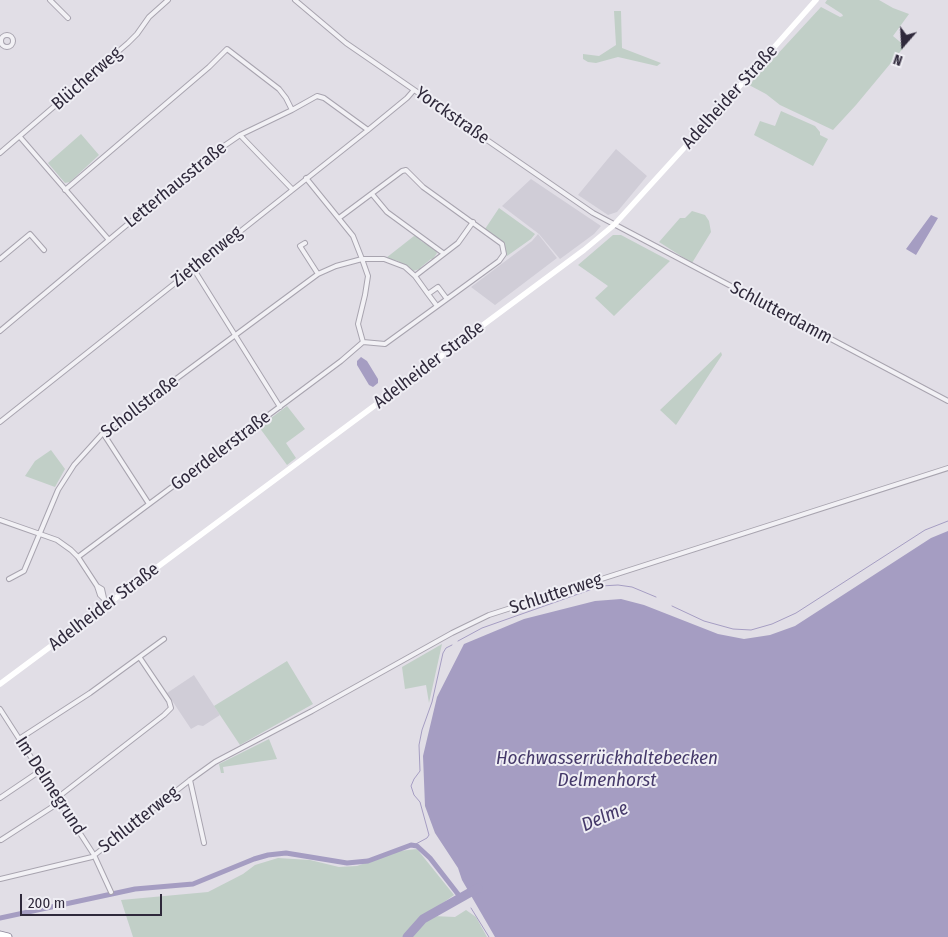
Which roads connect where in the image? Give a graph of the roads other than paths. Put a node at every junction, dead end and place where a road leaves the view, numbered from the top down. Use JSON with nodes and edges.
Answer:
{"nodes":[{"id":1,"x":50,"y":0,"type":"edge"},
{"id":2,"x":168,"y":0,"type":"edge"},
{"id":3,"x":295,"y":0,"type":"edge"},
{"id":4,"x":816,"y":0,"type":"edge"},
{"id":5,"x":68,"y":18,"type":"dead end"},
{"id":6,"x":414,"y":90,"type":"junction"},
{"id":7,"x":292,"y":110,"type":"junction"},
{"id":8,"x":368,"y":130,"type":"junction"},
{"id":9,"x":240,"y":135,"type":"junction"},
{"id":10,"x":20,"y":137,"type":"junction"},
{"id":11,"x":0,"y":153,"type":"edge"},
{"id":12,"x":306,"y":178,"type":"junction"},
{"id":13,"x":292,"y":189,"type":"junction"},
{"id":14,"x":66,"y":190,"type":"junction"},
{"id":15,"x":372,"y":194,"type":"junction"},
{"id":16,"x":339,"y":218,"type":"junction"},
{"id":17,"x":473,"y":222,"type":"junction"},
{"id":18,"x":614,"y":225,"type":"junction"},
{"id":19,"x":109,"y":240,"type":"junction"},
{"id":20,"x":305,"y":243,"type":"dead end"},
{"id":21,"x":300,"y":246,"type":"junction"},
{"id":22,"x":294,"y":249,"type":"dead end"},
{"id":23,"x":44,"y":250,"type":"dead end"},
{"id":24,"x":443,"y":253,"type":"junction"},
{"id":25,"x":0,"y":259,"type":"edge"},
{"id":26,"x":362,"y":259,"type":"junction"},
{"id":27,"x":194,"y":268,"type":"junction"},
{"id":28,"x":318,"y":274,"type":"junction"},
{"id":29,"x":415,"y":276,"type":"junction"},
{"id":30,"x":428,"y":294,"type":"junction"},
{"id":31,"x":447,"y":299,"type":"junction"},
{"id":32,"x":436,"y":306,"type":"junction"},
{"id":33,"x":0,"y":331,"type":"edge"},
{"id":34,"x":236,"y":335,"type":"junction"},
{"id":35,"x":363,"y":342,"type":"junction"},
{"id":36,"x":948,"y":402,"type":"edge"},
{"id":37,"x":280,"y":406,"type":"junction"},
{"id":38,"x":0,"y":422,"type":"edge"},
{"id":39,"x":103,"y":433,"type":"junction"},
{"id":40,"x":948,"y":468,"type":"edge"},
{"id":41,"x":149,"y":504,"type":"junction"},
{"id":42,"x":0,"y":520,"type":"edge"},
{"id":43,"x":40,"y":533,"type":"junction"},
{"id":44,"x":78,"y":558,"type":"junction"},
{"id":45,"x":10,"y":579,"type":"dead end"},
{"id":46,"x":106,"y":601,"type":"junction"},
{"id":47,"x":164,"y":639,"type":"dead end"},
{"id":48,"x":140,"y":658,"type":"junction"},
{"id":49,"x":0,"y":684,"type":"edge"},
{"id":50,"x":0,"y":709,"type":"edge"},
{"id":51,"x":19,"y":738,"type":"junction"},
{"id":52,"x":40,"y":771,"type":"junction"},
{"id":53,"x":190,"y":780,"type":"junction"},
{"id":54,"x":0,"y":798,"type":"edge"},
{"id":55,"x":58,"y":800,"type":"junction"},
{"id":56,"x":0,"y":840,"type":"edge"},
{"id":57,"x":204,"y":843,"type":"dead end"},
{"id":58,"x":94,"y":855,"type":"junction"},
{"id":59,"x":0,"y":879,"type":"edge"},
{"id":60,"x":111,"y":892,"type":"dead end"},
{"id":61,"x":0,"y":935,"type":"edge"},
{"id":62,"x":8,"y":937,"type":"edge"}],
"edges":[{"from":1,"to":5,"type":"street"},
{"from":2,"to":10,"type":"street","name":"Blücherweg"},
{"from":3,"to":6,"type":"street","name":"Yorckstraße"},
{"from":4,"to":18,"type":"main road","name":"Adelheider Straße"},
{"from":6,"to":8,"type":"street","name":"Ziethenweg"},
{"from":6,"to":18,"type":"street","name":"Yorckstraße"},
{"from":7,"to":8,"type":"street","name":"Letterhausstraße"},
{"from":7,"to":9,"type":"street","name":"Letterhausstraße"},
{"from":7,"to":14,"type":"street"},
{"from":8,"to":12,"type":"street","name":"Ziethenweg"},
{"from":9,"to":13,"type":"street"},
{"from":9,"to":19,"type":"street","name":"Letterhausstraße"},
{"from":10,"to":11,"type":"street","name":"Blücherweg"},
{"from":10,"to":14,"type":"street"},
{"from":12,"to":13,"type":"street","name":"Ziethenweg"},
{"from":12,"to":16,"type":"street"},
{"from":13,"to":27,"type":"street","name":"Ziethenweg"},
{"from":14,"to":19,"type":"street"},
{"from":15,"to":16,"type":"street"},
{"from":15,"to":17,"type":"street"},
{"from":15,"to":24,"type":"street"},
{"from":16,"to":26,"type":"street"},
{"from":17,"to":24,"type":"street"},
{"from":17,"to":31,"type":"street"},
{"from":18,"to":36,"type":"street","name":"Schlutterdamm"},
{"from":18,"to":46,"type":"main road","name":"Adelheider Straße"},
{"from":19,"to":33,"type":"street","name":"Letterhausstraße"},
{"from":20,"to":21,"type":"street"},
{"from":21,"to":22,"type":"street"},
{"from":21,"to":28,"type":"street"},
{"from":23,"to":25,"type":"street"},
{"from":24,"to":29,"type":"street"},
{"from":26,"to":28,"type":"street","name":"Schollstraße"},
{"from":26,"to":29,"type":"street","name":"Schollstraße"},
{"from":26,"to":35,"type":"street"},
{"from":27,"to":34,"type":"street"},
{"from":27,"to":38,"type":"street","name":"Ziethenweg"},
{"from":28,"to":34,"type":"street","name":"Schollstraße"},
{"from":29,"to":30,"type":"street","name":"Schollstraße"},
{"from":30,"to":31,"type":"street"},
{"from":30,"to":32,"type":"street","name":"Schollstraße"},
{"from":31,"to":32,"type":"street"},
{"from":32,"to":35,"type":"street"},
{"from":34,"to":37,"type":"street"},
{"from":34,"to":39,"type":"street","name":"Schollstraße"},
{"from":35,"to":37,"type":"street","name":"Goerdelerstraße"},
{"from":37,"to":41,"type":"street","name":"Goerdelerstraße"},
{"from":39,"to":41,"type":"street"},
{"from":39,"to":43,"type":"street","name":"Schollstraße"},
{"from":40,"to":53,"type":"street","name":"Schlutterweg"},
{"from":41,"to":44,"type":"street","name":"Goerdelerstraße"},
{"from":42,"to":43,"type":"street"},
{"from":43,"to":44,"type":"street"},
{"from":43,"to":45,"type":"street","name":"Schollstraße"},
{"from":44,"to":46,"type":"street"},
{"from":46,"to":49,"type":"main road","name":"Adelheider Straße"},
{"from":47,"to":48,"type":"street"},
{"from":48,"to":51,"type":"street"},
{"from":48,"to":55,"type":"street"},
{"from":50,"to":51,"type":"street","name":"Im Delmegrund"},
{"from":51,"to":52,"type":"street","name":"Im Delmegrund"},
{"from":52,"to":54,"type":"street"},
{"from":52,"to":55,"type":"street","name":"Im Delmegrund"},
{"from":53,"to":57,"type":"street","name":"Schlutterweg"},
{"from":53,"to":58,"type":"street","name":"Schlutterweg"},
{"from":55,"to":56,"type":"street"},
{"from":55,"to":58,"type":"street","name":"Im Delmegrund"},
{"from":58,"to":59,"type":"street","name":"Schlutterweg"},
{"from":58,"to":60,"type":"street","name":"Im Delmegrund"},
{"from":61,"to":62,"type":"highway"}]}
